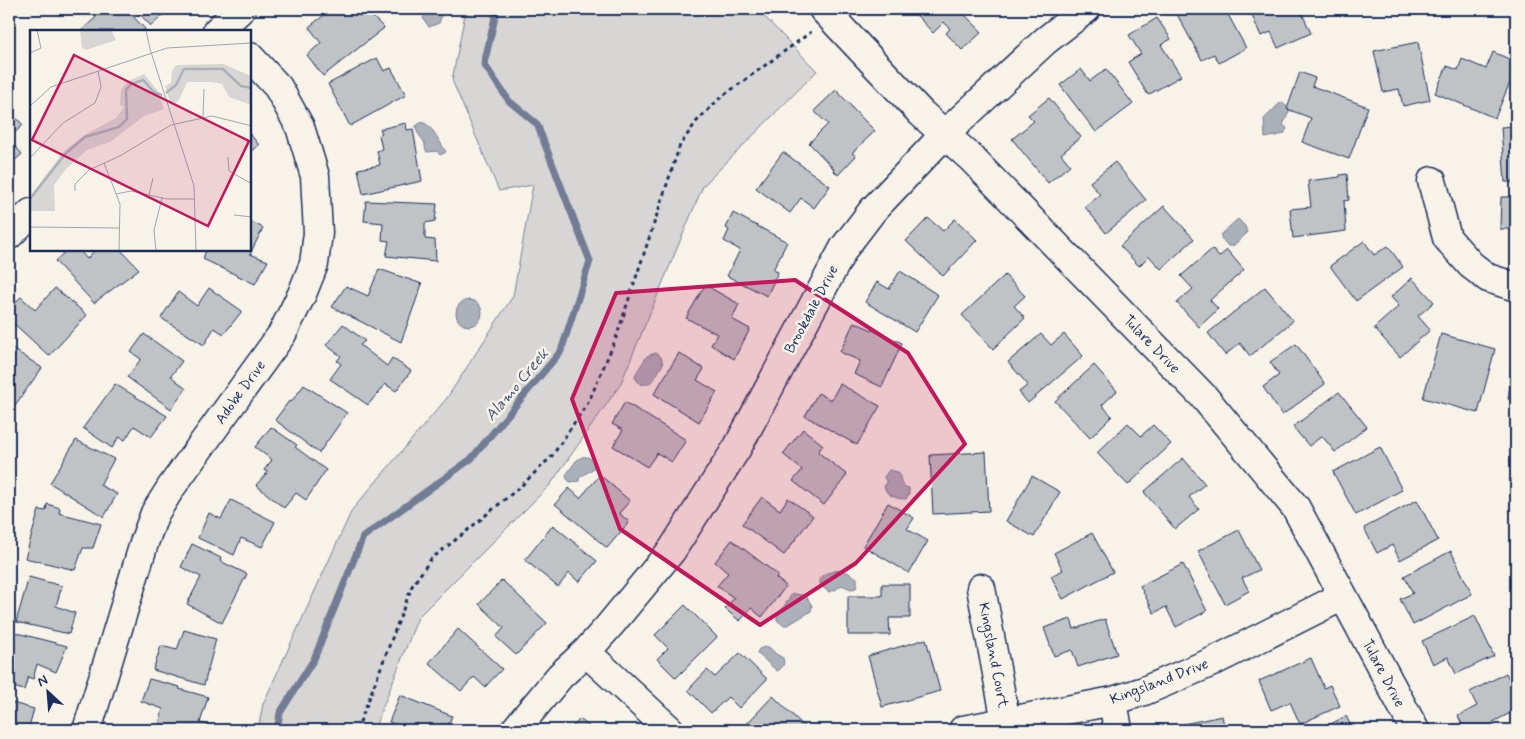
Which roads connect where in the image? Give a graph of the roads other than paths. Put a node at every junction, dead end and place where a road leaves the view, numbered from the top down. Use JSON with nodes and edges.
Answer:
{"nodes":[{"id":1,"x":1086,"y":9,"type":"edge"},
{"id":2,"x":827,"y":13,"type":"edge"},
{"id":3,"x":251,"y":58,"type":"edge"},
{"id":4,"x":944,"y":135,"type":"junction"},
{"id":5,"x":1432,"y":181,"type":"dead end"},
{"id":6,"x":30,"y":215,"type":"edge"},
{"id":7,"x":9,"y":235,"type":"edge"},
{"id":8,"x":1516,"y":287,"type":"edge"},
{"id":9,"x":981,"y":588,"type":"dead end"},
{"id":10,"x":1343,"y":596,"type":"junction"},
{"id":11,"x":586,"y":652,"type":"junction"},
{"id":12,"x":1113,"y":701,"type":"junction"},
{"id":13,"x":1006,"y":722,"type":"junction"},
{"id":14,"x":87,"y":730,"type":"edge"},
{"id":15,"x":515,"y":730,"type":"edge"},
{"id":16,"x":670,"y":730,"type":"edge"},
{"id":17,"x":963,"y":730,"type":"edge"},
{"id":18,"x":1118,"y":730,"type":"edge"},
{"id":19,"x":1415,"y":730,"type":"edge"}],
"edges":[{"from":1,"to":4,"type":"street","name":"Brookdale Drive"},
{"from":2,"to":4,"type":"street","name":"Tulare Drive"},
{"from":3,"to":14,"type":"street","name":"Adobe Drive"},
{"from":4,"to":10,"type":"street","name":"Tulare Drive"},
{"from":4,"to":11,"type":"street","name":"Brookdale Drive"},
{"from":5,"to":8,"type":"street"},
{"from":6,"to":7,"type":"street"},
{"from":9,"to":13,"type":"street","name":"Kingsland Court"},
{"from":10,"to":12,"type":"street","name":"Kingsland Drive"},
{"from":10,"to":19,"type":"street","name":"Tulare Drive"},
{"from":11,"to":15,"type":"street","name":"Brookdale Drive"},
{"from":11,"to":16,"type":"street"},
{"from":12,"to":13,"type":"street","name":"Kingsland Drive"},
{"from":12,"to":18,"type":"street"},
{"from":13,"to":17,"type":"street","name":"Kingsland Drive"}]}
